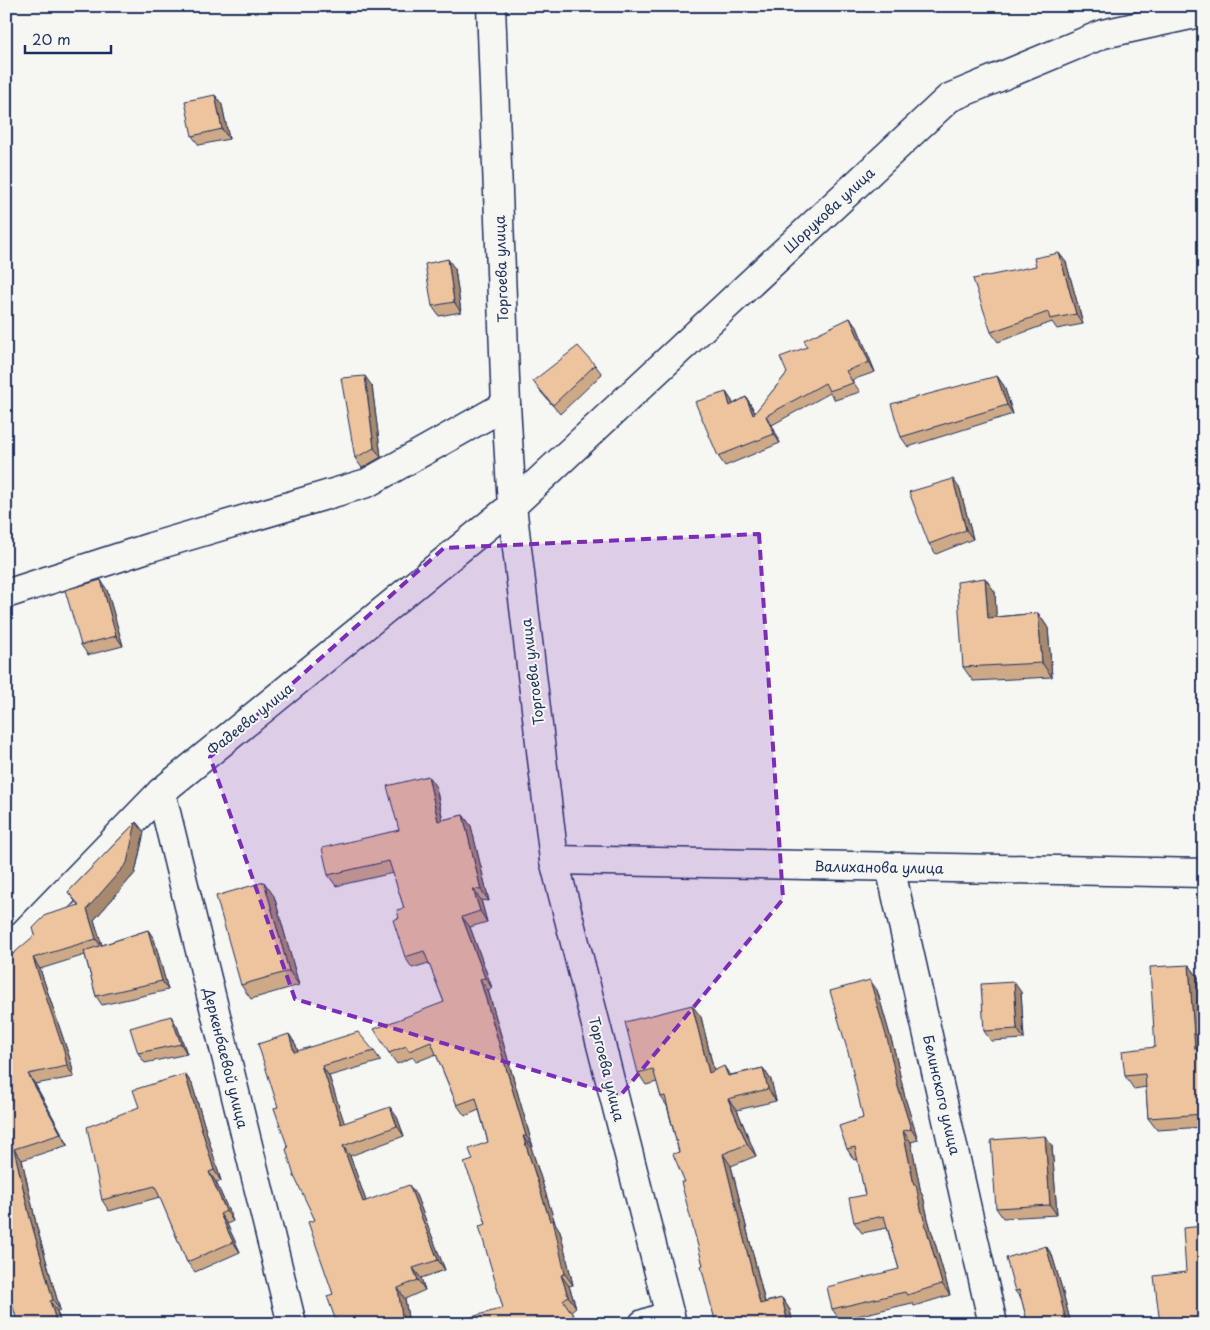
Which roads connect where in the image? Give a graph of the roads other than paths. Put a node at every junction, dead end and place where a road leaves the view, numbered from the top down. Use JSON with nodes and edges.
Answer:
{"nodes":[{"id":1,"x":491,"y":6,"type":"edge"},
{"id":2,"x":1204,"y":12,"type":"edge"},
{"id":3,"x":506,"y":405,"type":"junction"},
{"id":4,"x":512,"y":506,"type":"junction"},
{"id":5,"x":6,"y":594,"type":"edge"},
{"id":6,"x":161,"y":792,"type":"junction"},
{"id":7,"x":554,"y":860,"type":"junction"},
{"id":8,"x":890,"y":867,"type":"junction"},
{"id":9,"x":1204,"y":873,"type":"edge"},
{"id":10,"x":6,"y":952,"type":"edge"},
{"id":11,"x":671,"y":1320,"type":"edge"},
{"id":12,"x":292,"y":1324,"type":"edge"},
{"id":13,"x":643,"y":1324,"type":"edge"},
{"id":14,"x":993,"y":1324,"type":"edge"}],
"edges":[{"from":1,"to":3,"type":"street","name":"Торгоева улица"},
{"from":2,"to":4,"type":"street","name":"Шорукова улица"},
{"from":3,"to":4,"type":"street","name":"Торгоева улица"},
{"from":3,"to":5,"type":"street"},
{"from":4,"to":6,"type":"street","name":"Фадеева улица"},
{"from":4,"to":7,"type":"street","name":"Торгоева улица"},
{"from":6,"to":10,"type":"street","name":"Фадеева улица"},
{"from":6,"to":12,"type":"street","name":"Деркенбаевой улица"},
{"from":7,"to":8,"type":"street","name":"Валиханова улица"},
{"from":7,"to":11,"type":"street","name":"Торгоева улица"},
{"from":8,"to":9,"type":"street","name":"Валиханова улица"},
{"from":8,"to":14,"type":"street","name":"Белинского улица"},
{"from":11,"to":13,"type":"street"}]}
